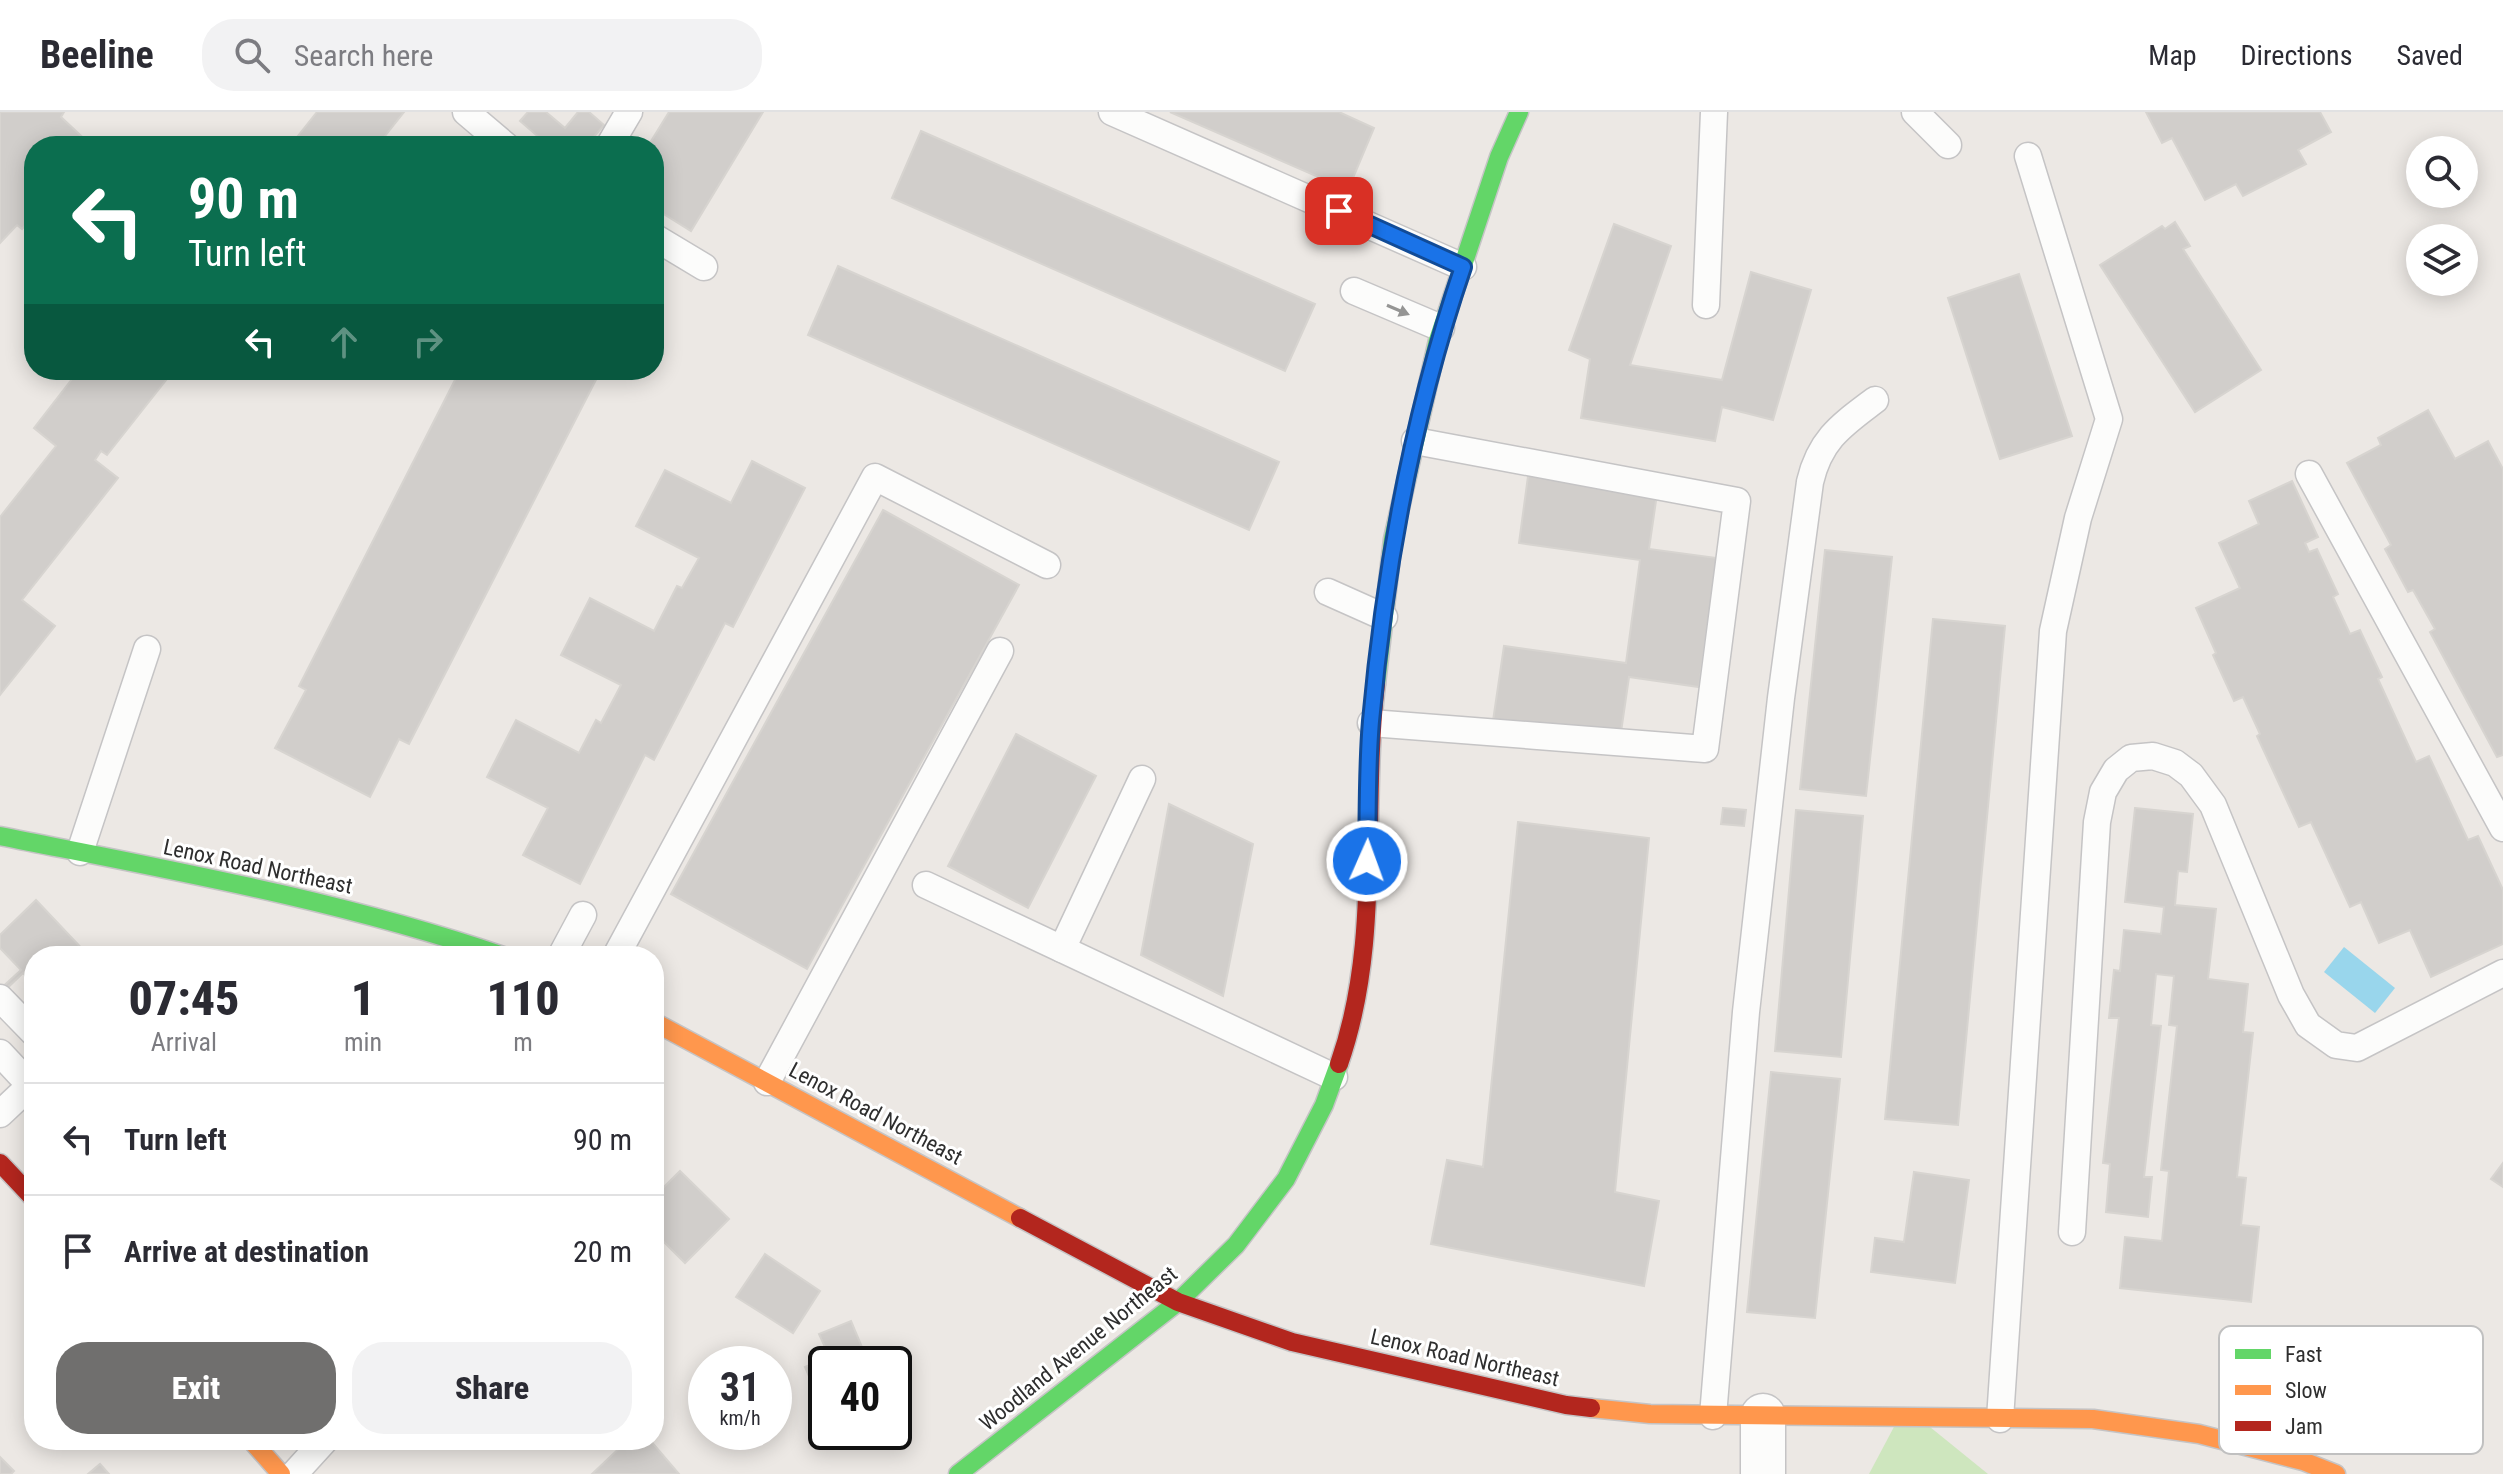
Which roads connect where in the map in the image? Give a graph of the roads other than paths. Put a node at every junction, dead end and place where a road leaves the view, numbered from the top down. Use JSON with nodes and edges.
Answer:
{"nodes":[{"id":1,"x":629,"y":112,"type":"edge"},
{"id":2,"x":1112,"y":112,"type":"edge"},
{"id":3,"x":1714,"y":112,"type":"edge"},
{"id":4,"x":1915,"y":112,"type":"edge"},
{"id":5,"x":472,"y":114,"type":"edge"},
{"id":6,"x":1510,"y":115,"type":"edge"},
{"id":7,"x":495,"y":136,"type":"edge"},
{"id":8,"x":615,"y":136,"type":"edge"},
{"id":9,"x":1948,"y":145,"type":"dead end"},
{"id":10,"x":2028,"y":156,"type":"dead end"},
{"id":11,"x":664,"y":243,"type":"edge"},
{"id":12,"x":704,"y":267,"type":"dead end"},
{"id":13,"x":1463,"y":267,"type":"junction"},
{"id":14,"x":1354,"y":291,"type":"dead end"},
{"id":15,"x":1706,"y":305,"type":"dead end"},
{"id":16,"x":1441,"y":328,"type":"junction"},
{"id":17,"x":1875,"y":400,"type":"dead end"},
{"id":18,"x":1415,"y":441,"type":"junction"},
{"id":19,"x":2309,"y":474,"type":"dead end"},
{"id":20,"x":1047,"y":565,"type":"dead end"},
{"id":21,"x":1328,"y":592,"type":"dead end"},
{"id":22,"x":1384,"y":617,"type":"junction"},
{"id":23,"x":147,"y":649,"type":"dead end"},
{"id":24,"x":1000,"y":651,"type":"dead end"},
{"id":25,"x":1371,"y":723,"type":"junction"},
{"id":26,"x":1142,"y":779,"type":"dead end"},
{"id":27,"x":2503,"y":828,"type":"edge"},
{"id":28,"x":0,"y":836,"type":"edge"},
{"id":29,"x":80,"y":852,"type":"junction"},
{"id":30,"x":926,"y":885,"type":"dead end"},
{"id":31,"x":583,"y":915,"type":"dead end"},
{"id":32,"x":475,"y":946,"type":"edge"},
{"id":33,"x":566,"y":946,"type":"edge"},
{"id":34,"x":621,"y":946,"type":"edge"},
{"id":35,"x":1062,"y":949,"type":"junction"},
{"id":36,"x":2503,"y":973,"type":"edge"},
{"id":37,"x":0,"y":998,"type":"edge"},
{"id":38,"x":24,"y":1023,"type":"edge"},
{"id":39,"x":664,"y":1027,"type":"edge"},
{"id":40,"x":0,"y":1053,"type":"edge"},
{"id":41,"x":24,"y":1076,"type":"edge"},
{"id":42,"x":1334,"y":1077,"type":"junction"},
{"id":43,"x":767,"y":1082,"type":"junction"},
{"id":44,"x":24,"y":1091,"type":"edge"},
{"id":45,"x":0,"y":1114,"type":"edge"},
{"id":46,"x":0,"y":1163,"type":"edge"},
{"id":47,"x":24,"y":1188,"type":"edge"},
{"id":48,"x":2072,"y":1232,"type":"dead end"},
{"id":49,"x":1178,"y":1302,"type":"junction"},
{"id":50,"x":1713,"y":1416,"type":"junction"},
{"id":51,"x":1763,"y":1416,"type":"junction"},
{"id":52,"x":2000,"y":1419,"type":"junction"},
{"id":53,"x":2219,"y":1439,"type":"edge"},
{"id":54,"x":260,"y":1450,"type":"edge"},
{"id":55,"x":316,"y":1450,"type":"edge"},
{"id":56,"x":2276,"y":1454,"type":"edge"},
{"id":57,"x":281,"y":1474,"type":"edge"},
{"id":58,"x":294,"y":1474,"type":"edge"},
{"id":59,"x":958,"y":1474,"type":"edge"},
{"id":60,"x":1763,"y":1474,"type":"edge"},
{"id":61,"x":2336,"y":1474,"type":"edge"}],
"edges":[{"from":1,"to":8,"type":"lane"},
{"from":2,"to":13,"type":"lane"},
{"from":3,"to":15,"type":"lane"},
{"from":4,"to":9,"type":"lane"},
{"from":5,"to":7,"type":"lane"},
{"from":6,"to":13,"type":"street","name":"Woodland Avenue Northeast"},
{"from":10,"to":52,"type":"lane"},
{"from":11,"to":12,"type":"lane"},
{"from":13,"to":16,"type":"street","name":"Woodland Avenue Northeast"},
{"from":14,"to":16,"type":"lane","one_way":true},
{"from":16,"to":18,"type":"street","name":"Woodland Avenue Northeast"},
{"from":17,"to":50,"type":"lane"},
{"from":18,"to":22,"type":"street","name":"Woodland Avenue Northeast"},
{"from":18,"to":25,"type":"lane"},
{"from":19,"to":27,"type":"lane"},
{"from":20,"to":34,"type":"lane"},
{"from":21,"to":22,"type":"lane"},
{"from":22,"to":25,"type":"street","name":"Woodland Avenue Northeast"},
{"from":23,"to":29,"type":"lane"},
{"from":24,"to":43,"type":"lane"},
{"from":25,"to":42,"type":"street","name":"Woodland Avenue Northeast"},
{"from":26,"to":35,"type":"lane"},
{"from":28,"to":29,"type":"street","name":"Lenox Road Northeast"},
{"from":29,"to":32,"type":"street","name":"Lenox Road Northeast"},
{"from":30,"to":35,"type":"lane"},
{"from":31,"to":33,"type":"lane"},
{"from":35,"to":42,"type":"lane"},
{"from":36,"to":48,"type":"lane"},
{"from":37,"to":38,"type":"lane"},
{"from":39,"to":43,"type":"street","name":"Lenox Road Northeast"},
{"from":40,"to":41,"type":"lane"},
{"from":42,"to":49,"type":"street","name":"Woodland Avenue Northeast"},
{"from":43,"to":49,"type":"street","name":"Lenox Road Northeast"},
{"from":44,"to":45,"type":"lane"},
{"from":46,"to":47,"type":"street"},
{"from":49,"to":50,"type":"street","name":"Lenox Road Northeast"},
{"from":49,"to":59,"type":"street","name":"Woodland Avenue Northeast"},
{"from":50,"to":51,"type":"street","name":"Lenox Road Northeast"},
{"from":51,"to":52,"type":"street","name":"Lenox Road Northeast"},
{"from":51,"to":60,"type":"street"},
{"from":52,"to":53,"type":"street","name":"Lenox Road Northeast"},
{"from":54,"to":57,"type":"street"},
{"from":55,"to":58,"type":"lane"},
{"from":56,"to":61,"type":"street","name":"Lenox Road Northeast"}]}
